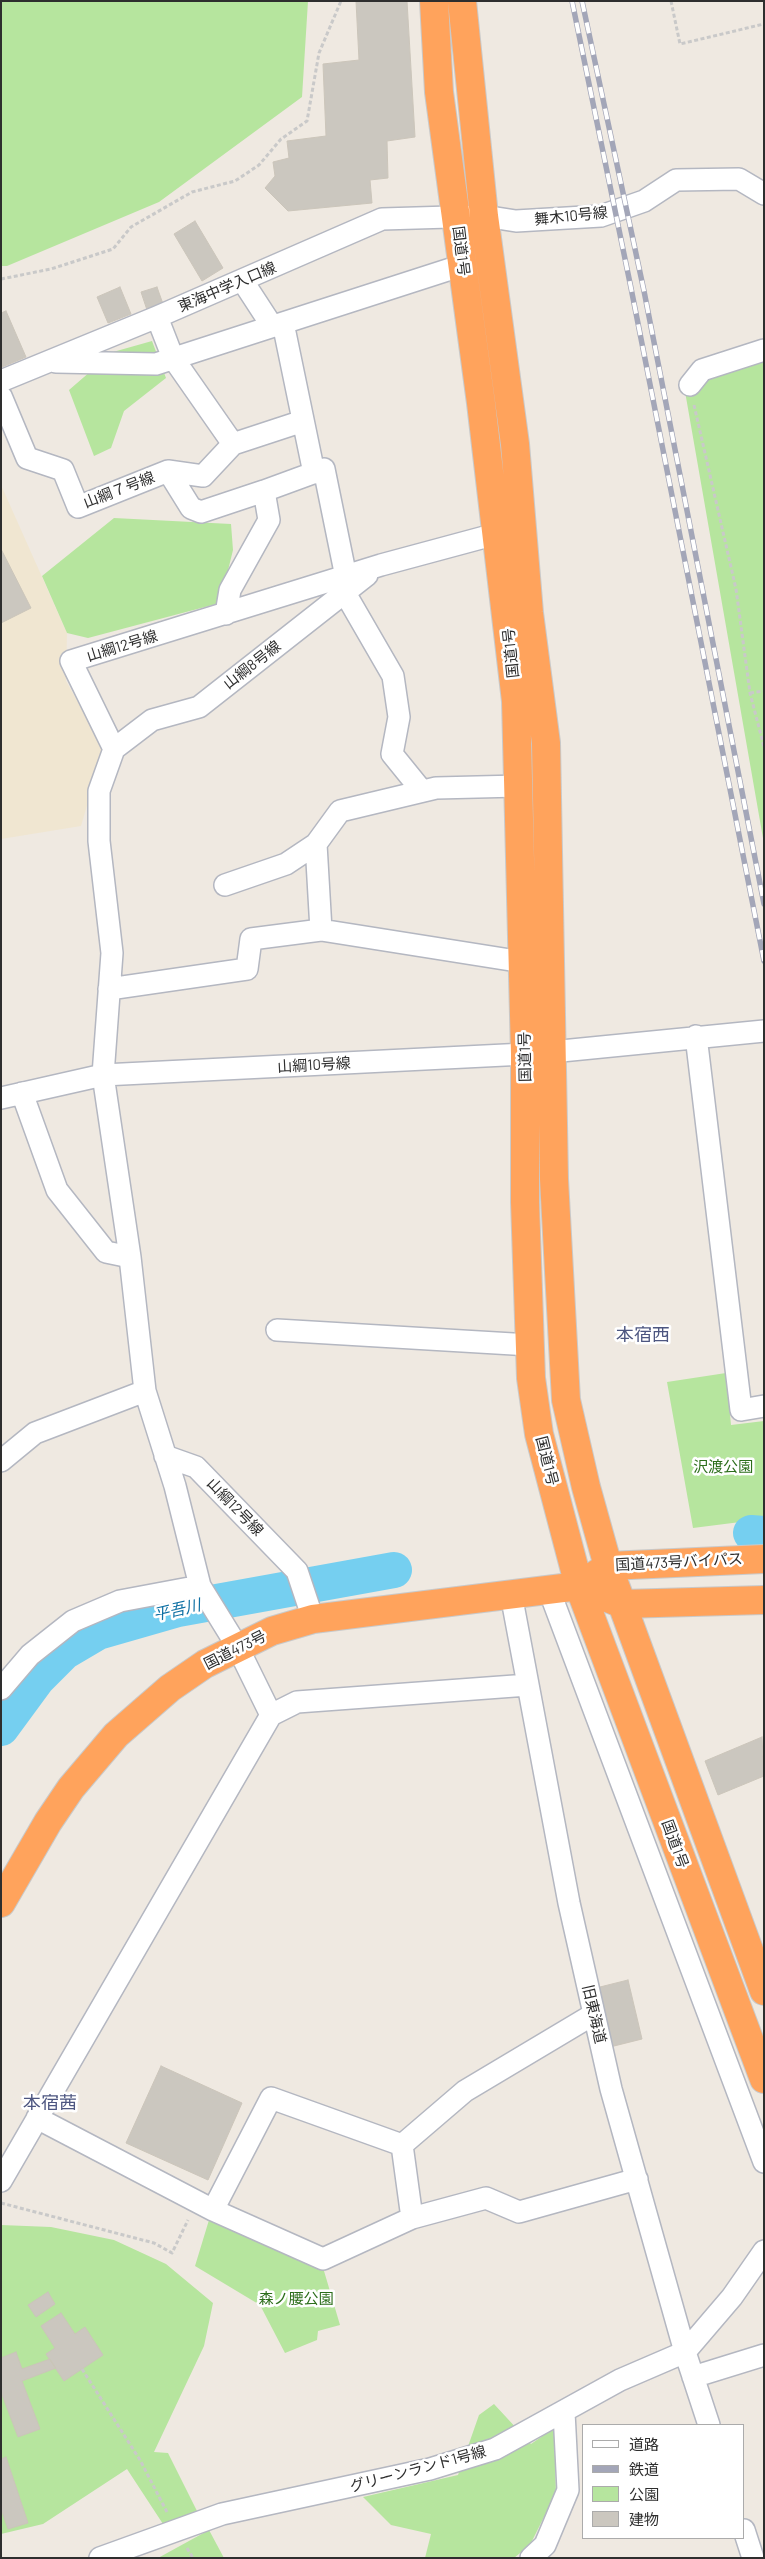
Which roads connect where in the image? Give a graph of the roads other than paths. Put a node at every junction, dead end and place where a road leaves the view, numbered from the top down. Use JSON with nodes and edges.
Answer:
{"nodes":[{"id":1,"x":434,"y":1,"type":"edge"},
{"id":2,"x":462,"y":1,"type":"edge"},
{"id":3,"x":764,"y":194,"type":"edge"},
{"id":4,"x":457,"y":216,"type":"junction"},
{"id":5,"x":484,"y":216,"type":"junction"},
{"id":6,"x":463,"y":265,"type":"junction"},
{"id":7,"x":242,"y":280,"type":"junction"},
{"id":8,"x":157,"y":317,"type":"junction"},
{"id":9,"x":277,"y":325,"type":"junction"},
{"id":10,"x":764,"y":350,"type":"edge"},
{"id":11,"x":173,"y":358,"type":"junction"},
{"id":12,"x":48,"y":362,"type":"junction"},
{"id":13,"x":1,"y":381,"type":"edge"},
{"id":14,"x":690,"y":385,"type":"road end"},
{"id":15,"x":1,"y":396,"type":"edge"},
{"id":16,"x":303,"y":421,"type":"junction"},
{"id":17,"x":233,"y":444,"type":"junction"},
{"id":18,"x":168,"y":471,"type":"junction"},
{"id":19,"x":314,"y":473,"type":"junction"},
{"id":20,"x":264,"y":490,"type":"junction"},
{"id":21,"x":496,"y":534,"type":"junction"},
{"id":22,"x":345,"y":585,"type":"junction"},
{"id":23,"x":226,"y":614,"type":"junction"},
{"id":24,"x":114,"y":749,"type":"junction"},
{"id":25,"x":519,"y":786,"type":"junction"},
{"id":26,"x":422,"y":791,"type":"junction"},
{"id":27,"x":316,"y":844,"type":"junction"},
{"id":28,"x":225,"y":885,"type":"dead end"},
{"id":29,"x":321,"y":930,"type":"junction"},
{"id":30,"x":523,"y":962,"type":"junction"},
{"id":31,"x":109,"y":989,"type":"junction"},
{"id":32,"x":764,"y":1031,"type":"edge"},
{"id":33,"x":696,"y":1036,"type":"junction"},
{"id":34,"x":538,"y":1053,"type":"junction"},
{"id":35,"x":103,"y":1075,"type":"junction"},
{"id":36,"x":11,"y":1096,"type":"edge"},
{"id":37,"x":130,"y":1257,"type":"junction"},
{"id":38,"x":277,"y":1330,"type":"dead end"},
{"id":39,"x":530,"y":1345,"type":"junction"},
{"id":40,"x":145,"y":1391,"type":"junction"},
{"id":41,"x":764,"y":1406,"type":"edge"},
{"id":42,"x":166,"y":1456,"type":"junction"},
{"id":43,"x":1,"y":1461,"type":"edge"},
{"id":44,"x":764,"y":1559,"type":"edge"},
{"id":45,"x":608,"y":1566,"type":"junction"},
{"id":46,"x":200,"y":1586,"type":"junction"},
{"id":47,"x":580,"y":1586,"type":"junction"},
{"id":48,"x":549,"y":1590,"type":"junction"},
{"id":49,"x":511,"y":1594,"type":"junction"},
{"id":50,"x":764,"y":1600,"type":"edge"},
{"id":51,"x":622,"y":1604,"type":"junction"},
{"id":52,"x":313,"y":1619,"type":"junction"},
{"id":53,"x":237,"y":1646,"type":"junction"},
{"id":54,"x":528,"y":1685,"type":"junction"},
{"id":55,"x":1,"y":1689,"type":"edge"},
{"id":56,"x":271,"y":1715,"type":"junction"},
{"id":57,"x":629,"y":1722,"type":"junction"},
{"id":58,"x":613,"y":1760,"type":"junction"},
{"id":59,"x":5,"y":1888,"type":"edge"},
{"id":60,"x":680,"y":1937,"type":"junction"},
{"id":61,"x":715,"y":1950,"type":"junction"},
{"id":62,"x":764,"y":1991,"type":"edge"},
{"id":63,"x":594,"y":2014,"type":"junction"},
{"id":64,"x":764,"y":2079,"type":"edge"},
{"id":65,"x":37,"y":2118,"type":"junction"},
{"id":66,"x":402,"y":2146,"type":"junction"},
{"id":67,"x":764,"y":2162,"type":"edge"},
{"id":68,"x":637,"y":2179,"type":"junction"},
{"id":69,"x":1,"y":2181,"type":"edge"},
{"id":70,"x":205,"y":2206,"type":"junction"},
{"id":71,"x":412,"y":2218,"type":"junction"},
{"id":72,"x":764,"y":2251,"type":"edge"},
{"id":73,"x":685,"y":2352,"type":"junction"},
{"id":74,"x":764,"y":2354,"type":"edge"},
{"id":75,"x":693,"y":2377,"type":"junction"},
{"id":76,"x":564,"y":2412,"type":"junction"},
{"id":77,"x":709,"y":2424,"type":"edge"},
{"id":78,"x":576,"y":2491,"type":"edge"},
{"id":79,"x":745,"y":2533,"type":"edge"},
{"id":80,"x":764,"y":2554,"type":"edge"},
{"id":81,"x":100,"y":2558,"type":"edge"},
{"id":82,"x":531,"y":2558,"type":"edge"},
{"id":83,"x":753,"y":2558,"type":"edge"}],
"edges":[{"from":1,"to":4,"type":"highway","name":"国道1号"},
{"from":2,"to":5,"type":"highway","name":"国道1号"},
{"from":3,"to":5,"type":"street","name":"舞木10号線"},
{"from":4,"to":5,"type":"street","name":"舞木10号線"},
{"from":4,"to":6,"type":"highway","name":"国道1号"},
{"from":4,"to":7,"type":"street","name":"東海中学入口線"},
{"from":5,"to":34,"type":"highway","name":"国道1号"},
{"from":6,"to":9,"type":"street"},
{"from":6,"to":21,"type":"highway","name":"国道1号"},
{"from":7,"to":8,"type":"street","name":"東海中学入口線"},
{"from":7,"to":9,"type":"street"},
{"from":8,"to":11,"type":"street"},
{"from":8,"to":12,"type":"street","name":"東海中学入口線"},
{"from":9,"to":11,"type":"street"},
{"from":9,"to":16,"type":"street"},
{"from":10,"to":14,"type":"street"},
{"from":11,"to":12,"type":"street"},
{"from":11,"to":17,"type":"street"},
{"from":12,"to":13,"type":"street","name":"東海中学入口線"},
{"from":15,"to":18,"type":"street","name":"山綱７号線"},
{"from":16,"to":17,"type":"street"},
{"from":16,"to":19,"type":"street"},
{"from":17,"to":18,"type":"street"},
{"from":18,"to":20,"type":"street","name":"山綱７号線"},
{"from":19,"to":20,"type":"street","name":"山綱７号線"},
{"from":19,"to":22,"type":"street"},
{"from":20,"to":23,"type":"street"},
{"from":21,"to":22,"type":"street","name":"山綱12号線"},
{"from":21,"to":25,"type":"highway","name":"国道1号"},
{"from":22,"to":23,"type":"street","name":"山綱12号線"},
{"from":22,"to":24,"type":"street","name":"山綱8号線"},
{"from":22,"to":26,"type":"street"},
{"from":23,"to":24,"type":"street","name":"山綱12号線"},
{"from":24,"to":31,"type":"street"},
{"from":25,"to":26,"type":"street"},
{"from":25,"to":30,"type":"highway","name":"国道1号"},
{"from":26,"to":27,"type":"street"},
{"from":27,"to":28,"type":"street"},
{"from":27,"to":29,"type":"street"},
{"from":29,"to":30,"type":"street"},
{"from":29,"to":31,"type":"street"},
{"from":30,"to":34,"type":"highway","name":"国道1号"},
{"from":31,"to":35,"type":"street"},
{"from":32,"to":33,"type":"street","name":"山綱10号線"},
{"from":33,"to":34,"type":"street","name":"山綱10号線"},
{"from":33,"to":41,"type":"street"},
{"from":34,"to":35,"type":"street","name":"山綱10号線"},
{"from":34,"to":39,"type":"highway","name":"国道1号"},
{"from":34,"to":45,"type":"highway","name":"国道1号"},
{"from":35,"to":36,"type":"street","name":"山綱10号線"},
{"from":35,"to":37,"type":"street"},
{"from":36,"to":37,"type":"street"},
{"from":37,"to":40,"type":"street"},
{"from":38,"to":39,"type":"street"},
{"from":39,"to":47,"type":"highway","name":"国道1号"},
{"from":40,"to":42,"type":"street"},
{"from":40,"to":43,"type":"street"},
{"from":42,"to":46,"type":"street"},
{"from":42,"to":52,"type":"street","name":"山綱12号線"},
{"from":44,"to":45,"type":"highway","name":"国道473号バイパス"},
{"from":45,"to":47,"type":"highway","name":"国道473号バイパス"},
{"from":45,"to":51,"type":"highway","name":"国道1号"},
{"from":46,"to":53,"type":"street"},
{"from":46,"to":55,"type":"street"},
{"from":47,"to":48,"type":"highway","name":"国道473号"},
{"from":47,"to":51,"type":"highway"},
{"from":47,"to":57,"type":"highway","name":"国道1号"},
{"from":48,"to":49,"type":"highway","name":"国道473号"},
{"from":48,"to":58,"type":"street"},
{"from":49,"to":52,"type":"highway","name":"国道473号"},
{"from":49,"to":54,"type":"street","name":"旧東海道"},
{"from":50,"to":51,"type":"highway"},
{"from":51,"to":62,"type":"highway","name":"国道1号"},
{"from":52,"to":53,"type":"highway","name":"国道473号"},
{"from":53,"to":56,"type":"street"},
{"from":53,"to":59,"type":"highway","name":"国道473号"},
{"from":54,"to":56,"type":"street"},
{"from":54,"to":63,"type":"street","name":"旧東海道"},
{"from":56,"to":65,"type":"street"},
{"from":57,"to":58,"type":"street"},
{"from":57,"to":61,"type":"highway","name":"国道1号"},
{"from":58,"to":60,"type":"street"},
{"from":60,"to":61,"type":"street"},
{"from":60,"to":67,"type":"street"},
{"from":61,"to":64,"type":"highway","name":"国道1号"},
{"from":63,"to":66,"type":"street"},
{"from":63,"to":68,"type":"street","name":"旧東海道"},
{"from":65,"to":69,"type":"street"},
{"from":65,"to":70,"type":"street"},
{"from":66,"to":70,"type":"street"},
{"from":66,"to":71,"type":"street"},
{"from":68,"to":71,"type":"street"},
{"from":68,"to":73,"type":"street","name":"旧東海道"},
{"from":70,"to":71,"type":"street"},
{"from":72,"to":73,"type":"street","name":"グリーンランド1号線"},
{"from":73,"to":75,"type":"street","name":"旧東海道"},
{"from":73,"to":76,"type":"street","name":"グリーンランド1号線"},
{"from":74,"to":75,"type":"street"},
{"from":75,"to":77,"type":"street","name":"旧東海道"},
{"from":76,"to":78,"type":"street"},
{"from":76,"to":81,"type":"street","name":"グリーンランド1号線"},
{"from":78,"to":82,"type":"street"},
{"from":79,"to":83,"type":"street"},
{"from":80,"to":83,"type":"street"}]}
